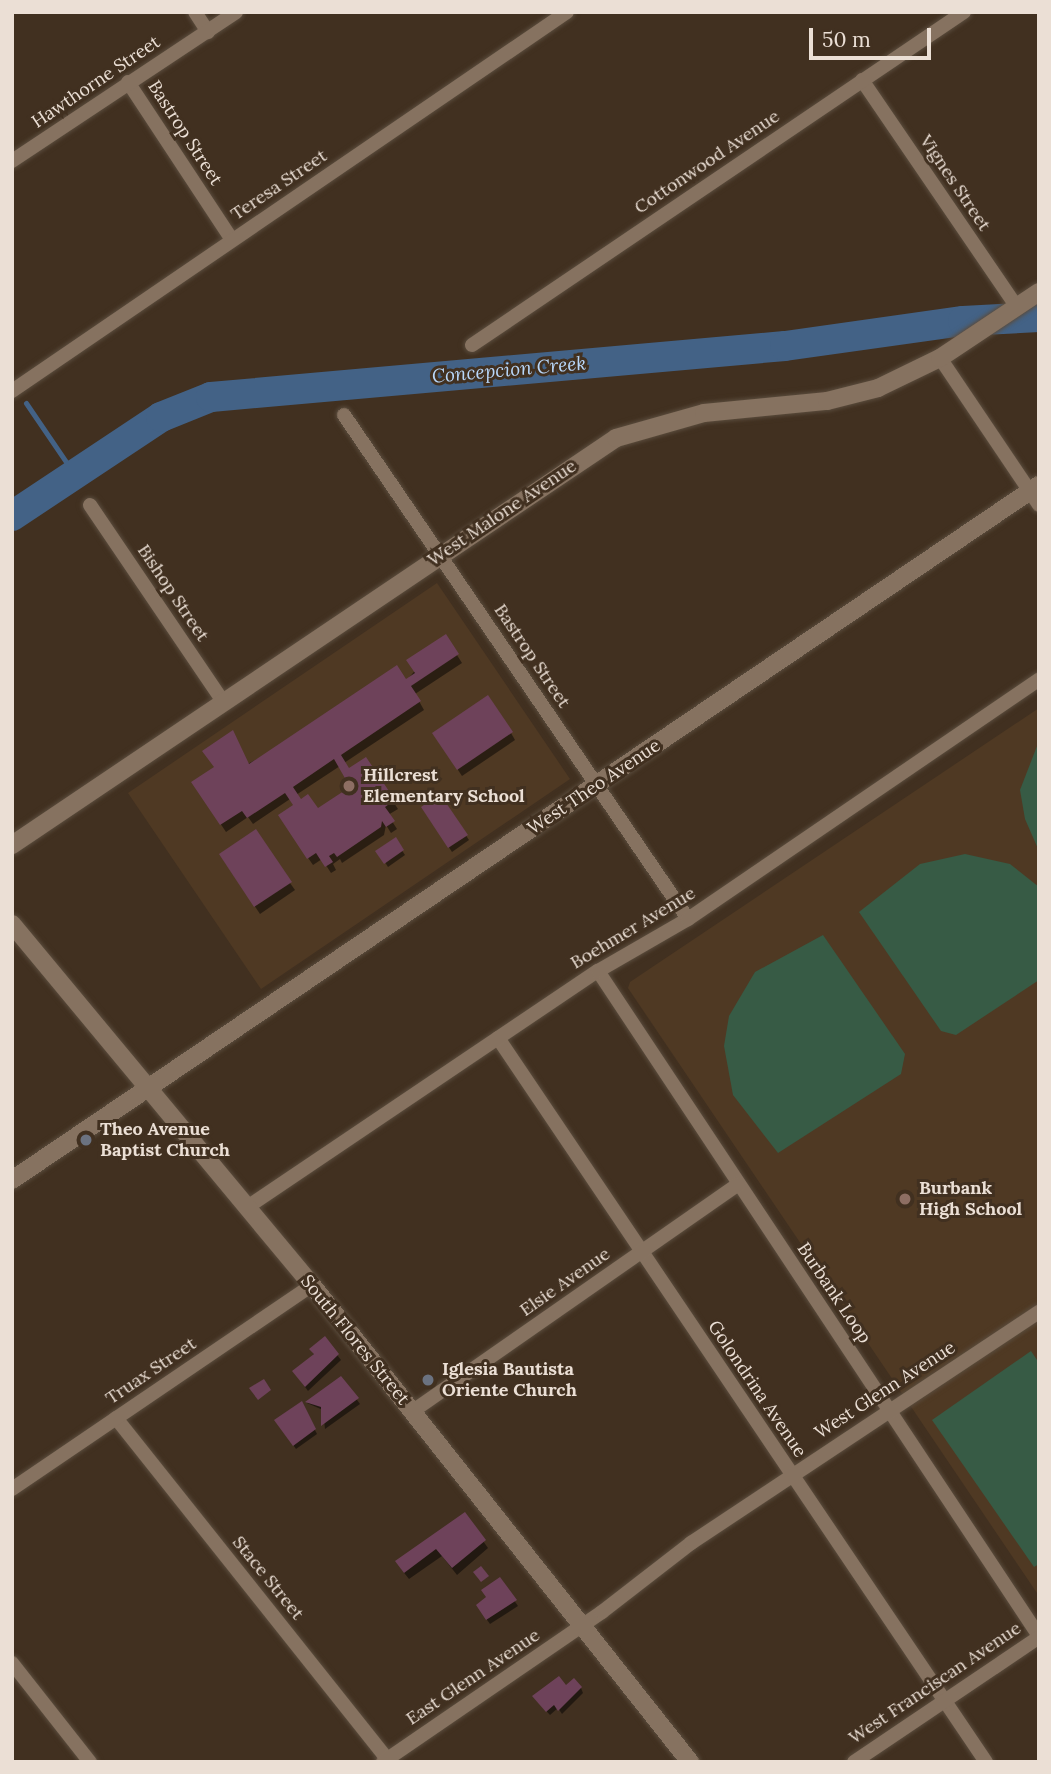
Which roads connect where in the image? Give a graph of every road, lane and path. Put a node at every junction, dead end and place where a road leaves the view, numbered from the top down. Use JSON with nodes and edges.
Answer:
{"nodes":[{"id":1,"x":195,"y":12,"type":"edge"},
{"id":2,"x":236,"y":12,"type":"edge"},
{"id":3,"x":567,"y":12,"type":"edge"},
{"id":4,"x":964,"y":12,"type":"edge"},
{"id":5,"x":208,"y":32,"type":"junction"},
{"id":6,"x":862,"y":80,"type":"junction"},
{"id":7,"x":128,"y":82,"type":"junction"},
{"id":8,"x":12,"y":161,"type":"edge"},
{"id":9,"x":232,"y":240,"type":"junction"},
{"id":10,"x":1039,"y":292,"type":"edge"},
{"id":11,"x":1017,"y":307,"type":"junction"},
{"id":12,"x":472,"y":345,"type":"dead end"},
{"id":13,"x":940,"y":358,"type":"junction"},
{"id":14,"x":12,"y":391,"type":"edge"},
{"id":15,"x":344,"y":415,"type":"dead end"},
{"id":16,"x":1036,"y":494,"type":"edge"},
{"id":17,"x":90,"y":505,"type":"dead end"},
{"id":18,"x":440,"y":555,"type":"junction"},
{"id":19,"x":1039,"y":680,"type":"edge"},
{"id":20,"x":224,"y":703,"type":"junction"},
{"id":21,"x":597,"y":785,"type":"junction"},
{"id":22,"x":12,"y":845,"type":"edge"},
{"id":23,"x":688,"y":919,"type":"junction"},
{"id":24,"x":12,"y":924,"type":"edge"},
{"id":25,"x":598,"y":971,"type":"junction"},
{"id":26,"x":498,"y":1038,"type":"junction"},
{"id":27,"x":149,"y":1089,"type":"junction"},
{"id":28,"x":12,"y":1180,"type":"edge"},
{"id":29,"x":738,"y":1184,"type":"junction"},
{"id":30,"x":246,"y":1208,"type":"junction"},
{"id":31,"x":641,"y":1252,"type":"junction"},
{"id":32,"x":312,"y":1285,"type":"junction"},
{"id":33,"x":1039,"y":1312,"type":"edge"},
{"id":34,"x":413,"y":1411,"type":"junction"},
{"id":35,"x":890,"y":1412,"type":"junction"},
{"id":36,"x":116,"y":1418,"type":"junction"},
{"id":37,"x":792,"y":1474,"type":"junction"},
{"id":38,"x":12,"y":1489,"type":"edge"},
{"id":39,"x":584,"y":1625,"type":"junction"},
{"id":40,"x":1039,"y":1636,"type":"edge"},
{"id":41,"x":12,"y":1663,"type":"edge"},
{"id":42,"x":945,"y":1700,"type":"junction"},
{"id":43,"x":387,"y":1761,"type":"edge"},
{"id":44,"x":90,"y":1762,"type":"edge"},
{"id":45,"x":690,"y":1762,"type":"edge"},
{"id":46,"x":854,"y":1762,"type":"edge"},
{"id":47,"x":986,"y":1762,"type":"edge"}],
"edges":[{"from":1,"to":5,"type":"street"},
{"from":2,"to":5,"type":"street","name":"Hawthorne Street"},
{"from":3,"to":9,"type":"street","name":"Teresa Street"},
{"from":4,"to":6,"type":"street","name":"Cottonwood Avenue"},
{"from":5,"to":7,"type":"street","name":"Hawthorne Street"},
{"from":6,"to":11,"type":"street","name":"Vignes Street"},
{"from":6,"to":12,"type":"street","name":"Cottonwood Avenue"},
{"from":7,"to":8,"type":"street","name":"Hawthorne Street"},
{"from":7,"to":9,"type":"street","name":"Bastrop Street"},
{"from":9,"to":14,"type":"street","name":"Teresa Street"},
{"from":10,"to":11,"type":"street","name":"West Malone Avenue"},
{"from":11,"to":13,"type":"street","name":"West Malone Avenue"},
{"from":13,"to":16,"type":"street"},
{"from":13,"to":18,"type":"street","name":"West Malone Avenue"},
{"from":15,"to":18,"type":"street","name":"Bastrop Street"},
{"from":16,"to":21,"type":"street","name":"West Theo Avenue"},
{"from":17,"to":20,"type":"street","name":"Bishop Street"},
{"from":18,"to":20,"type":"street","name":"West Malone Avenue"},
{"from":18,"to":21,"type":"street","name":"Bastrop Street"},
{"from":19,"to":23,"type":"street","name":"Boehmer Avenue"},
{"from":20,"to":22,"type":"street","name":"West Malone Avenue"},
{"from":21,"to":23,"type":"street","name":"Bastrop Street"},
{"from":21,"to":27,"type":"street","name":"West Theo Avenue"},
{"from":23,"to":25,"type":"street","name":"Boehmer Avenue"},
{"from":24,"to":27,"type":"street","name":"South Flores Street"},
{"from":25,"to":26,"type":"street","name":"Boehmer Avenue"},
{"from":25,"to":29,"type":"street","name":"Burbank Loop"},
{"from":26,"to":30,"type":"street","name":"Boehmer Avenue"},
{"from":26,"to":31,"type":"street","name":"Golondrina Avenue"},
{"from":27,"to":28,"type":"street","name":"West Theo Avenue"},
{"from":27,"to":30,"type":"street","name":"South Flores Street"},
{"from":29,"to":31,"type":"street","name":"Elsie Avenue"},
{"from":29,"to":35,"type":"street","name":"Burbank Loop"},
{"from":30,"to":32,"type":"street","name":"South Flores Street"},
{"from":31,"to":34,"type":"street","name":"Elsie Avenue"},
{"from":31,"to":37,"type":"street","name":"Golondrina Avenue"},
{"from":32,"to":34,"type":"street","name":"South Flores Street"},
{"from":32,"to":36,"type":"street","name":"Truax Street"},
{"from":33,"to":35,"type":"street","name":"West Glenn Avenue"},
{"from":34,"to":39,"type":"street","name":"South Flores Street"},
{"from":35,"to":37,"type":"street","name":"West Glenn Avenue"},
{"from":35,"to":40,"type":"street","name":"Burbank Loop"},
{"from":36,"to":38,"type":"street","name":"Truax Street"},
{"from":36,"to":43,"type":"street","name":"Stace Street"},
{"from":37,"to":39,"type":"street","name":"West Glenn Avenue"},
{"from":37,"to":42,"type":"street","name":"Golondrina Avenue"},
{"from":39,"to":43,"type":"street","name":"East Glenn Avenue"},
{"from":39,"to":45,"type":"street","name":"South Flores Street"},
{"from":40,"to":42,"type":"street","name":"West Franciscan Avenue"},
{"from":41,"to":44,"type":"street"},
{"from":42,"to":46,"type":"street","name":"West Franciscan Avenue"},
{"from":42,"to":47,"type":"street","name":"Golondrina Avenue"}]}
